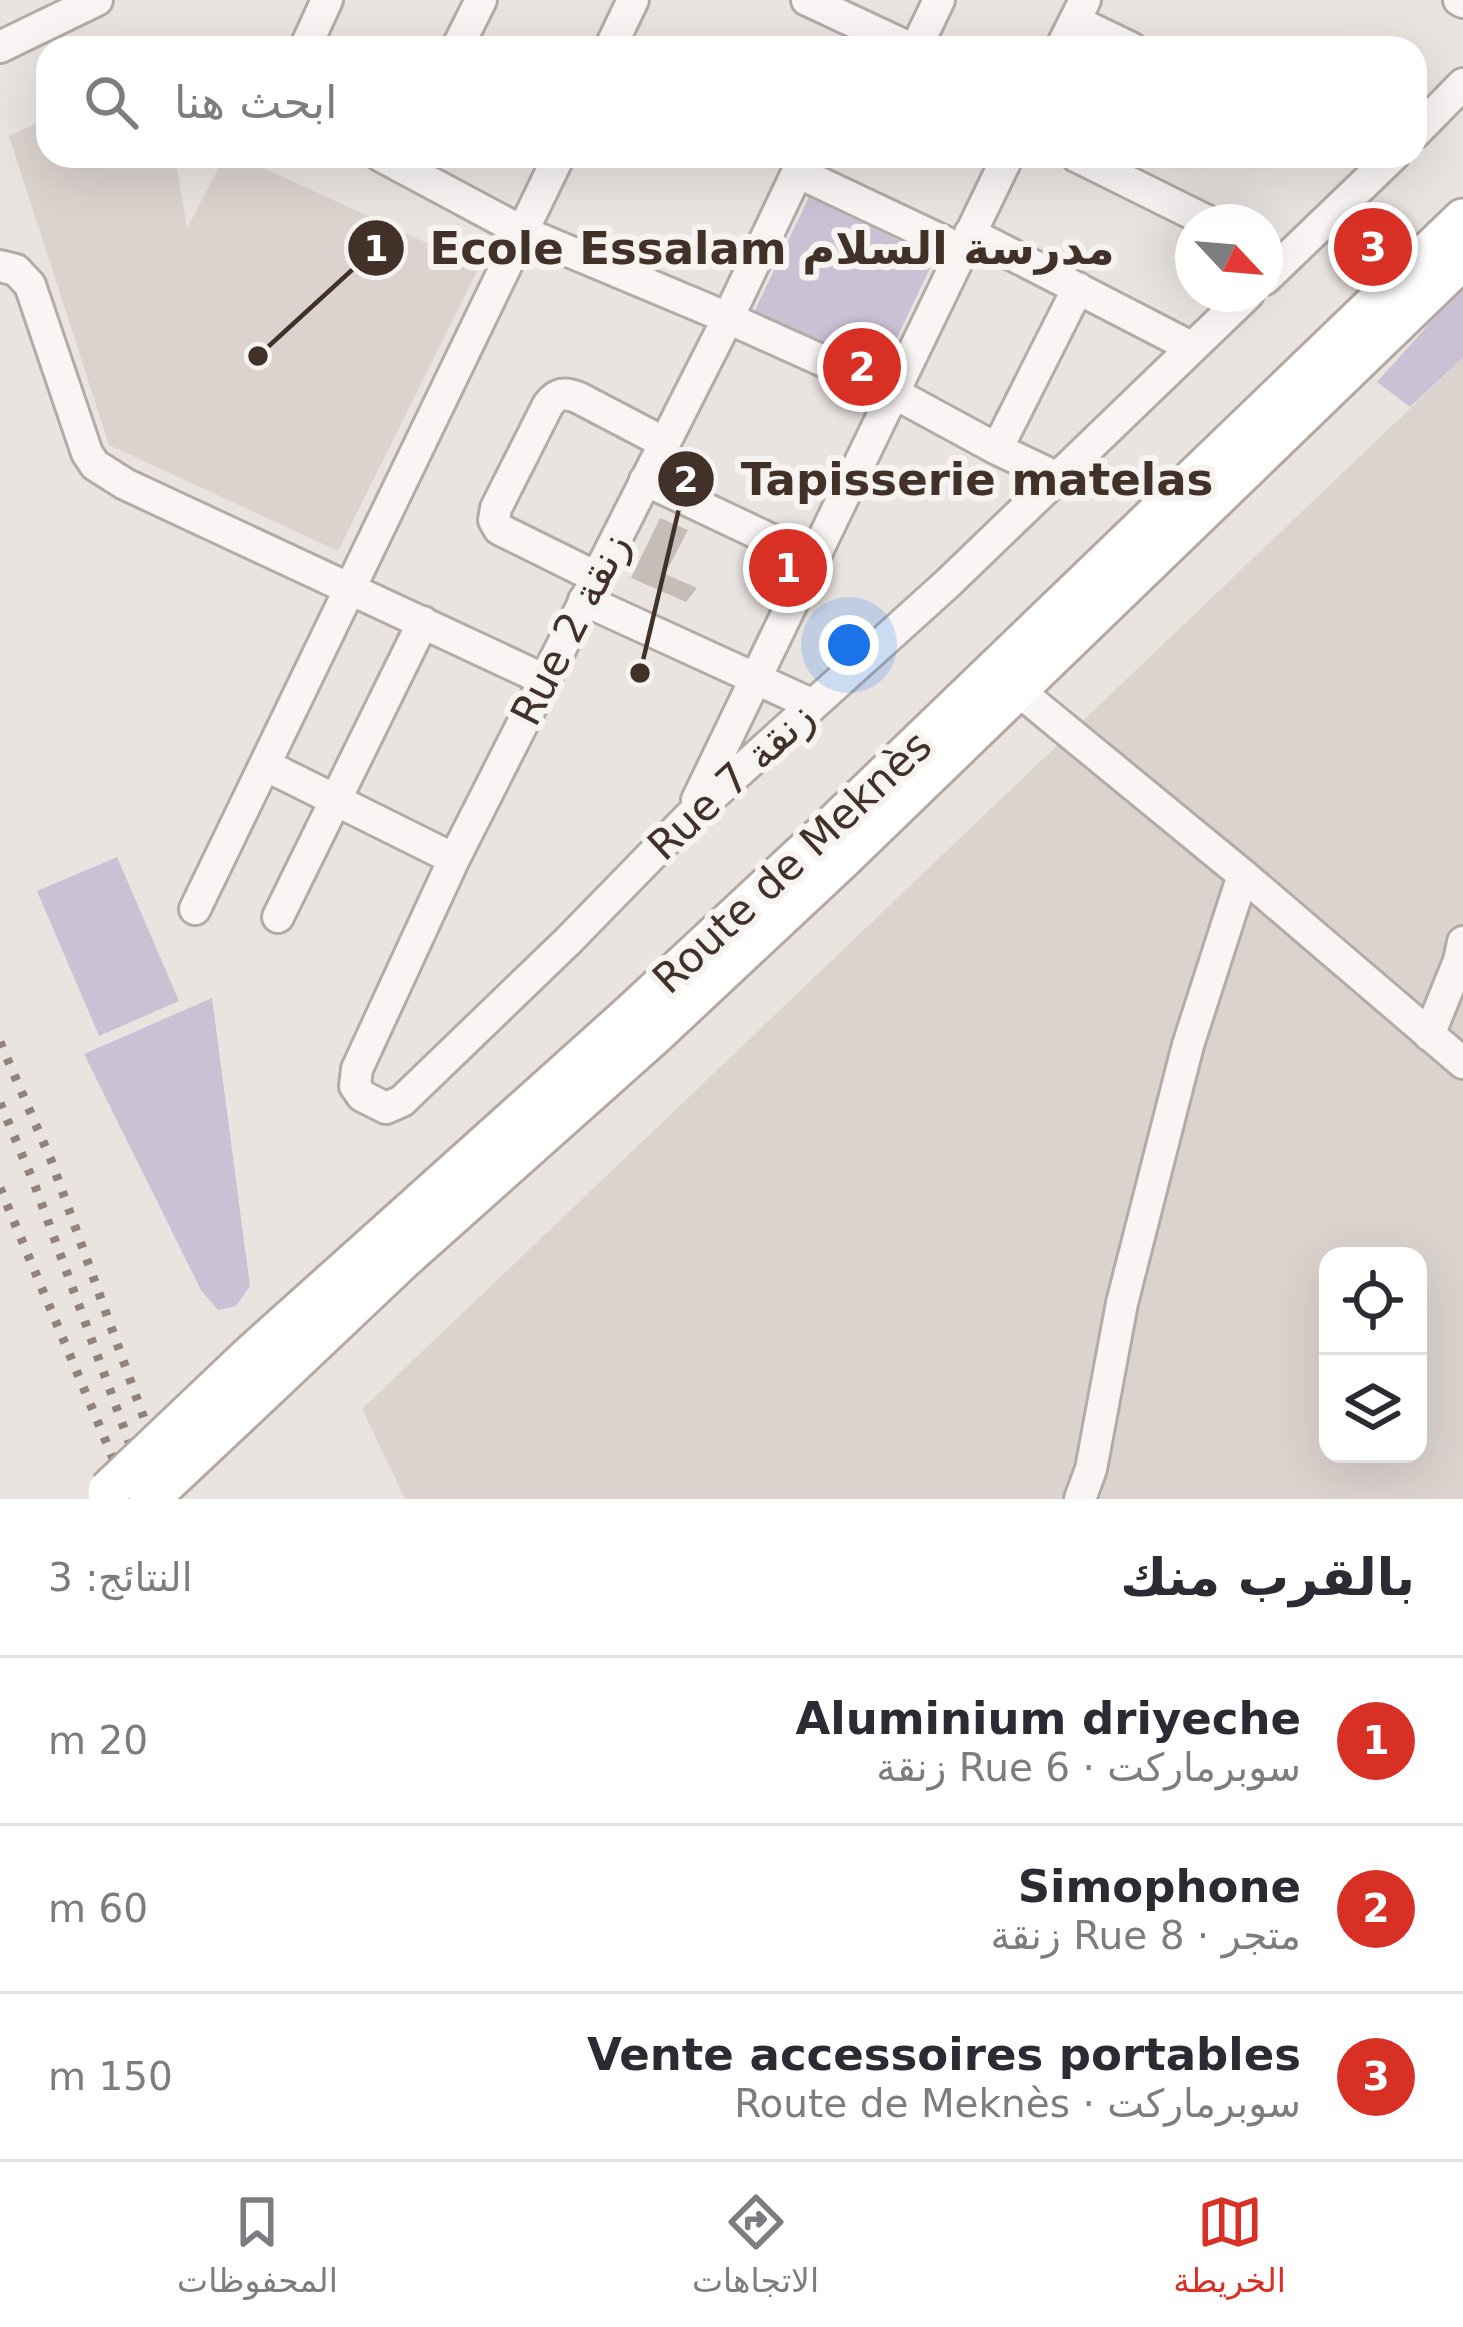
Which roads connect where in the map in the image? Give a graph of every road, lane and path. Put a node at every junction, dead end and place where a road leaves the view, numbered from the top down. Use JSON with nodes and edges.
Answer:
{"nodes":[{"id":1,"x":97,"y":0,"type":"edge"},
{"id":2,"x":327,"y":0,"type":"edge"},
{"id":3,"x":481,"y":0,"type":"edge"},
{"id":4,"x":633,"y":0,"type":"edge"},
{"id":5,"x":807,"y":0,"type":"edge"},
{"id":6,"x":939,"y":0,"type":"edge"},
{"id":7,"x":64,"y":7,"type":"edge"},
{"id":8,"x":1074,"y":23,"type":"edge"},
{"id":9,"x":310,"y":36,"type":"edge"},
{"id":10,"x":463,"y":36,"type":"edge"},
{"id":11,"x":616,"y":36,"type":"edge"},
{"id":12,"x":858,"y":36,"type":"edge"},
{"id":13,"x":920,"y":36,"type":"edge"},
{"id":14,"x":1104,"y":36,"type":"edge"},
{"id":15,"x":0,"y":47,"type":"edge"},
{"id":16,"x":1463,"y":84,"type":"edge"},
{"id":17,"x":1427,"y":121,"type":"edge"},
{"id":18,"x":411,"y":168,"type":"edge"},
{"id":19,"x":553,"y":168,"type":"edge"},
{"id":20,"x":799,"y":168,"type":"edge"},
{"id":21,"x":809,"y":168,"type":"edge"},
{"id":22,"x":1002,"y":168,"type":"edge"},
{"id":23,"x":1100,"y":168,"type":"edge"},
{"id":24,"x":1368,"y":168,"type":"edge"},
{"id":25,"x":1175,"y":205,"type":"edge"},
{"id":26,"x":1463,"y":219,"type":"edge"},
{"id":27,"x":523,"y":232,"type":"junction"},
{"id":28,"x":966,"y":242,"type":"junction"},
{"id":29,"x":1283,"y":252,"type":"edge"},
{"id":30,"x":1463,"y":259,"type":"edge"},
{"id":31,"x":0,"y":266,"type":"edge"},
{"id":32,"x":1078,"y":288,"type":"junction"},
{"id":33,"x":1229,"y":312,"type":"edge"},
{"id":34,"x":728,"y":318,"type":"junction"},
{"id":35,"x":1192,"y":346,"type":"junction"},
{"id":36,"x":892,"y":392,"type":"junction"},
{"id":37,"x":663,"y":442,"type":"junction"},
{"id":38,"x":997,"y":449,"type":"junction"},
{"id":39,"x":1056,"y":478,"type":"junction"},
{"id":40,"x":645,"y":480,"type":"junction"},
{"id":41,"x":812,"y":560,"type":"junction"},
{"id":42,"x":350,"y":588,"type":"junction"},
{"id":43,"x":590,"y":588,"type":"junction"},
{"id":44,"x":423,"y":622,"type":"junction"},
{"id":45,"x":756,"y":678,"type":"junction"},
{"id":46,"x":545,"y":680,"type":"junction"},
{"id":47,"x":1005,"y":680,"type":"junction"},
{"id":48,"x":813,"y":705,"type":"junction"},
{"id":49,"x":265,"y":764,"type":"junction"},
{"id":50,"x":336,"y":798,"type":"junction"},
{"id":51,"x":689,"y":817,"type":"junction"},
{"id":52,"x":454,"y":860,"type":"junction"},
{"id":53,"x":1243,"y":875,"type":"junction"},
{"id":54,"x":195,"y":909,"type":"dead end"},
{"id":55,"x":278,"y":917,"type":"dead end"},
{"id":56,"x":1463,"y":942,"type":"edge"},
{"id":57,"x":1430,"y":1035,"type":"junction"},
{"id":58,"x":1463,"y":1063,"type":"edge"},
{"id":59,"x":370,"y":1101,"type":"joint"},
{"id":60,"x":260,"y":1371,"type":"junction"},
{"id":61,"x":104,"y":1495,"type":"edge"},
{"id":62,"x":149,"y":1499,"type":"edge"},
{"id":63,"x":1080,"y":1499,"type":"edge"}],
"edges":[{"from":1,"to":7,"type":"street"},
{"from":2,"to":9,"type":"street"},
{"from":3,"to":10,"type":"street"},
{"from":4,"to":11,"type":"street"},
{"from":5,"to":12,"type":"street"},
{"from":6,"to":13,"type":"street"},
{"from":7,"to":15,"type":"street"},
{"from":8,"to":14,"type":"street"},
{"from":16,"to":17,"type":"street"},
{"from":18,"to":27,"type":"street"},
{"from":19,"to":27,"type":"street"},
{"from":20,"to":34,"type":"street","name":"Rue 2 زنقة"},
{"from":21,"to":28,"type":"street"},
{"from":22,"to":28,"type":"street"},
{"from":23,"to":25,"type":"street"},
{"from":24,"to":29,"type":"street"},
{"from":26,"to":47,"type":"main road","name":"Route de Meknès"},
{"from":27,"to":34,"type":"street"},
{"from":27,"to":42,"type":"street"},
{"from":28,"to":32,"type":"street"},
{"from":28,"to":36,"type":"street"},
{"from":30,"to":47,"type":"main road","name":"Route de Meknès"},
{"from":31,"to":42,"type":"street"},
{"from":32,"to":35,"type":"street"},
{"from":32,"to":38,"type":"street"},
{"from":33,"to":35,"type":"street","name":"Rue 7 زنقة"},
{"from":34,"to":36,"type":"street"},
{"from":34,"to":37,"type":"street","name":"Rue 2 زنقة"},
{"from":35,"to":39,"type":"street","name":"Rue 7 زنقة"},
{"from":36,"to":38,"type":"street"},
{"from":36,"to":41,"type":"street"},
{"from":37,"to":40,"type":"street","name":"Rue 2 زنقة"},
{"from":37,"to":43,"type":"street"},
{"from":38,"to":39,"type":"street"},
{"from":39,"to":48,"type":"street","name":"Rue 7 زنقة"},
{"from":40,"to":41,"type":"street"},
{"from":40,"to":43,"type":"street","name":"Rue 2 زنقة"},
{"from":41,"to":45,"type":"street"},
{"from":42,"to":44,"type":"street"},
{"from":42,"to":49,"type":"street"},
{"from":43,"to":45,"type":"street"},
{"from":43,"to":46,"type":"street","name":"Rue 2 زنقة"},
{"from":44,"to":46,"type":"street"},
{"from":44,"to":50,"type":"street"},
{"from":45,"to":48,"type":"street"},
{"from":45,"to":51,"type":"street"},
{"from":46,"to":52,"type":"street","name":"Rue 2 زنقة"},
{"from":47,"to":53,"type":"street"},
{"from":47,"to":60,"type":"main road","name":"Route de Meknès"},
{"from":48,"to":51,"type":"street","name":"Rue 7 زنقة"},
{"from":49,"to":50,"type":"street"},
{"from":49,"to":54,"type":"street"},
{"from":50,"to":52,"type":"street"},
{"from":50,"to":55,"type":"street"},
{"from":51,"to":59,"type":"street","name":"Rue 7 زنقة"},
{"from":52,"to":59,"type":"street","name":"Rue 2 زنقة"},
{"from":53,"to":57,"type":"street"},
{"from":53,"to":63,"type":"street"},
{"from":56,"to":57,"type":"street"},
{"from":57,"to":58,"type":"street"},
{"from":60,"to":61,"type":"main road","name":"Route de Meknès","bridge":true},
{"from":60,"to":62,"type":"main road","name":"Route de Meknès","bridge":true}]}
